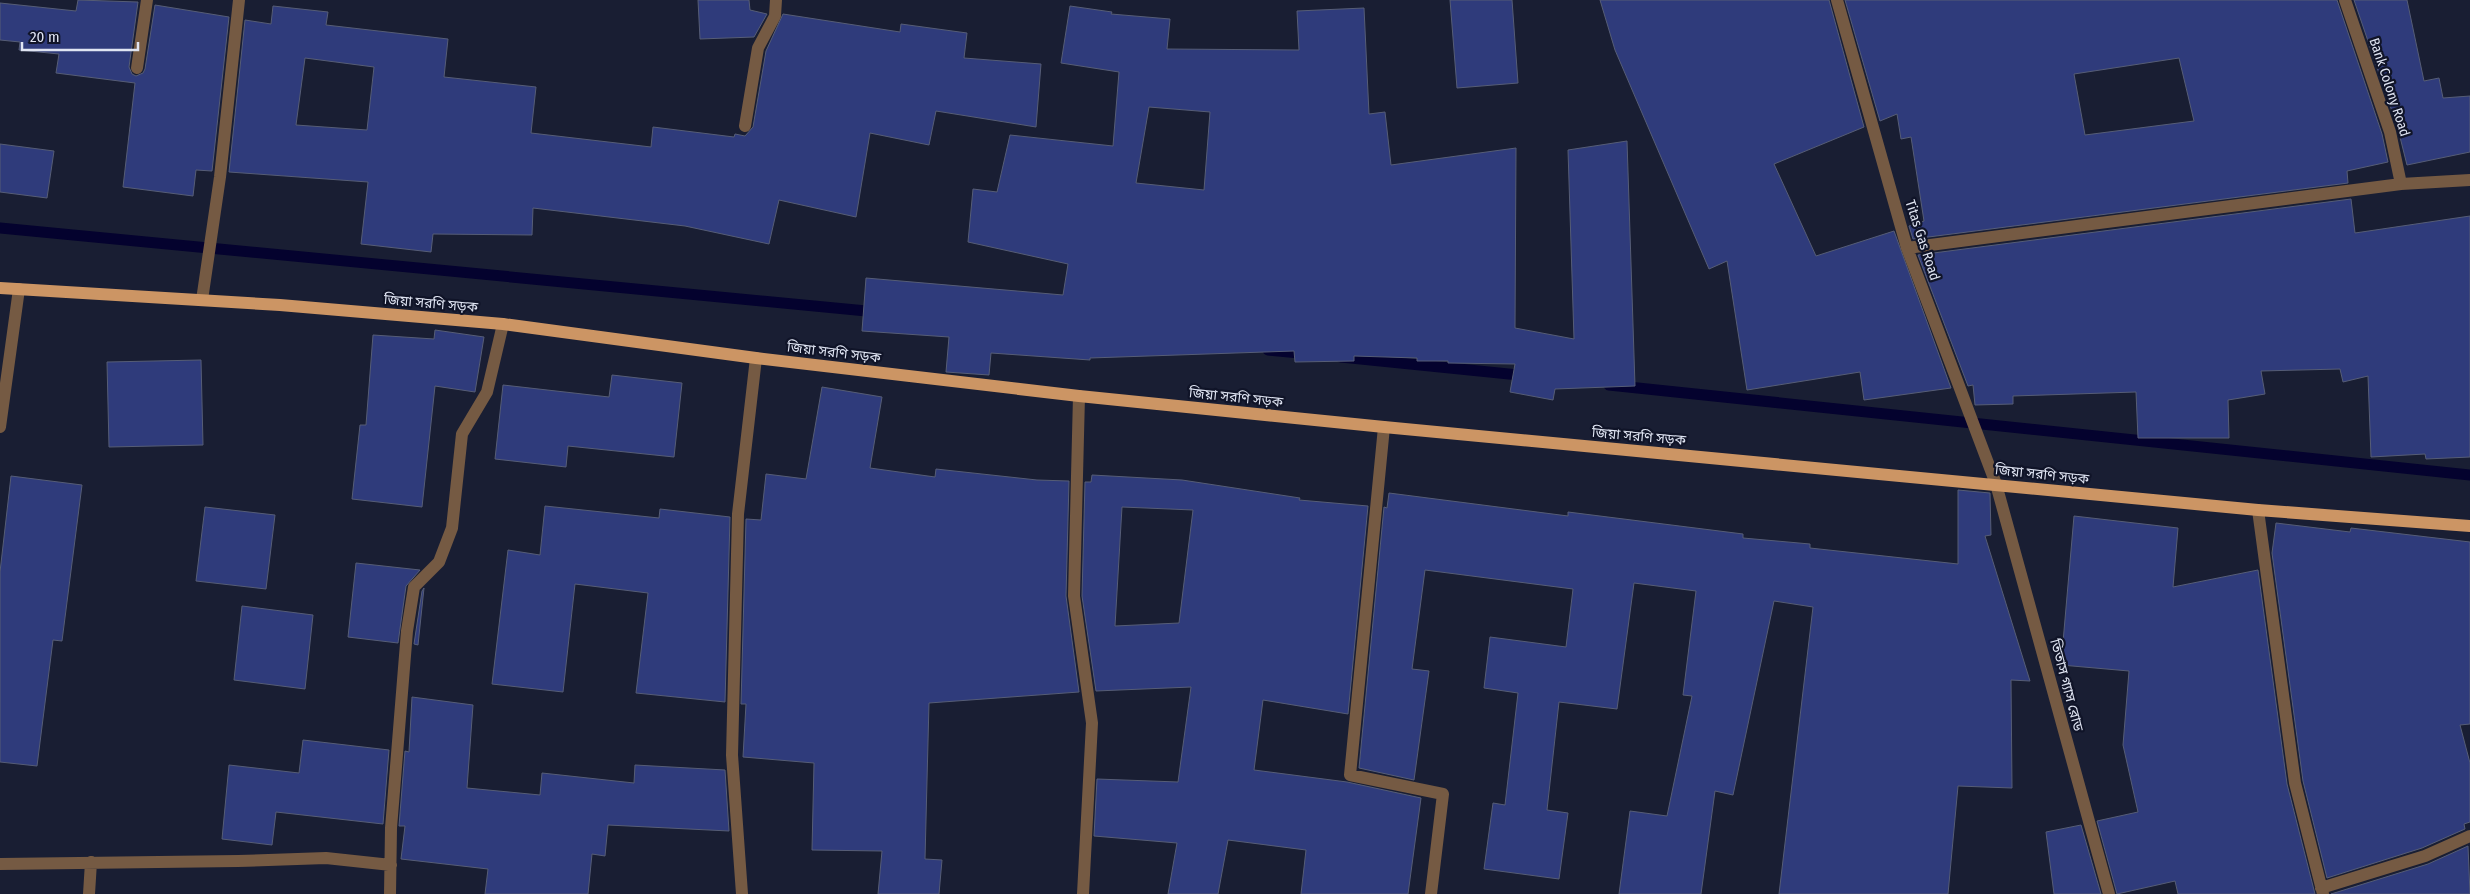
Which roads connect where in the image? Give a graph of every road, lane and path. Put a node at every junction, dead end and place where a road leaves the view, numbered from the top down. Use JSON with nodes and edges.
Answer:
{"nodes":[{"id":1,"x":147,"y":0,"type":"edge"},
{"id":2,"x":239,"y":0,"type":"edge"},
{"id":3,"x":776,"y":0,"type":"edge"},
{"id":4,"x":1837,"y":0,"type":"edge"},
{"id":5,"x":2346,"y":0,"type":"edge"},
{"id":6,"x":137,"y":68,"type":"dead end"},
{"id":7,"x":746,"y":126,"type":"dead end"},
{"id":8,"x":2470,"y":180,"type":"edge"},
{"id":9,"x":2401,"y":184,"type":"junction"},
{"id":10,"x":1907,"y":248,"type":"junction"},
{"id":11,"x":0,"y":288,"type":"edge"},
{"id":12,"x":19,"y":289,"type":"junction"},
{"id":13,"x":202,"y":300,"type":"junction"},
{"id":14,"x":502,"y":324,"type":"junction"},
{"id":15,"x":756,"y":358,"type":"junction"},
{"id":16,"x":1079,"y":396,"type":"junction"},
{"id":17,"x":0,"y":427,"type":"edge"},
{"id":18,"x":1384,"y":427,"type":"junction"},
{"id":19,"x":1996,"y":484,"type":"junction"},
{"id":20,"x":2258,"y":510,"type":"junction"},
{"id":21,"x":2470,"y":526,"type":"edge"},
{"id":22,"x":2470,"y":836,"type":"edge"},
{"id":23,"x":91,"y":862,"type":"junction"},
{"id":24,"x":0,"y":864,"type":"edge"},
{"id":25,"x":391,"y":865,"type":"junction"},
{"id":26,"x":2322,"y":891,"type":"edge"},
{"id":27,"x":89,"y":894,"type":"edge"},
{"id":28,"x":390,"y":894,"type":"edge"},
{"id":29,"x":742,"y":894,"type":"edge"},
{"id":30,"x":1083,"y":894,"type":"edge"},
{"id":31,"x":1432,"y":894,"type":"edge"},
{"id":32,"x":2109,"y":894,"type":"edge"}],
"edges":[{"from":1,"to":6,"type":"street"},
{"from":2,"to":13,"type":"street"},
{"from":3,"to":7,"type":"street"},
{"from":4,"to":10,"type":"street","name":"Titas Gas Road"},
{"from":5,"to":9,"type":"street","name":"Bank Colony Road"},
{"from":8,"to":9,"type":"street"},
{"from":9,"to":10,"type":"street"},
{"from":10,"to":19,"type":"street","name":"Titas Gas Road"},
{"from":11,"to":12,"type":"main road","name":"জিয়া সরণি সড়ক"},
{"from":12,"to":13,"type":"main road","name":"জিয়া সরণি সড়ক"},
{"from":12,"to":17,"type":"street"},
{"from":13,"to":14,"type":"main road","name":"জিয়া সরণি সড়ক"},
{"from":14,"to":15,"type":"main road","name":"জিয়া সরণি সড়ক"},
{"from":14,"to":25,"type":"street"},
{"from":15,"to":16,"type":"main road","name":"জিয়া সরণি সড়ক"},
{"from":15,"to":29,"type":"street"},
{"from":16,"to":18,"type":"main road","name":"জিয়া সরণি সড়ক"},
{"from":16,"to":30,"type":"street"},
{"from":18,"to":19,"type":"main road","name":"জিয়া সরণি সড়ক"},
{"from":18,"to":31,"type":"street"},
{"from":19,"to":20,"type":"main road","name":"জিয়া সরণি সড়ক"},
{"from":19,"to":32,"type":"street","name":"তিতাস গ্যাস রোড"},
{"from":20,"to":21,"type":"main road","name":"জিয়া সরণি সড়ক"},
{"from":20,"to":26,"type":"street"},
{"from":22,"to":26,"type":"street"},
{"from":23,"to":24,"type":"street"},
{"from":23,"to":25,"type":"street"},
{"from":23,"to":27,"type":"street"},
{"from":25,"to":28,"type":"street"}]}
